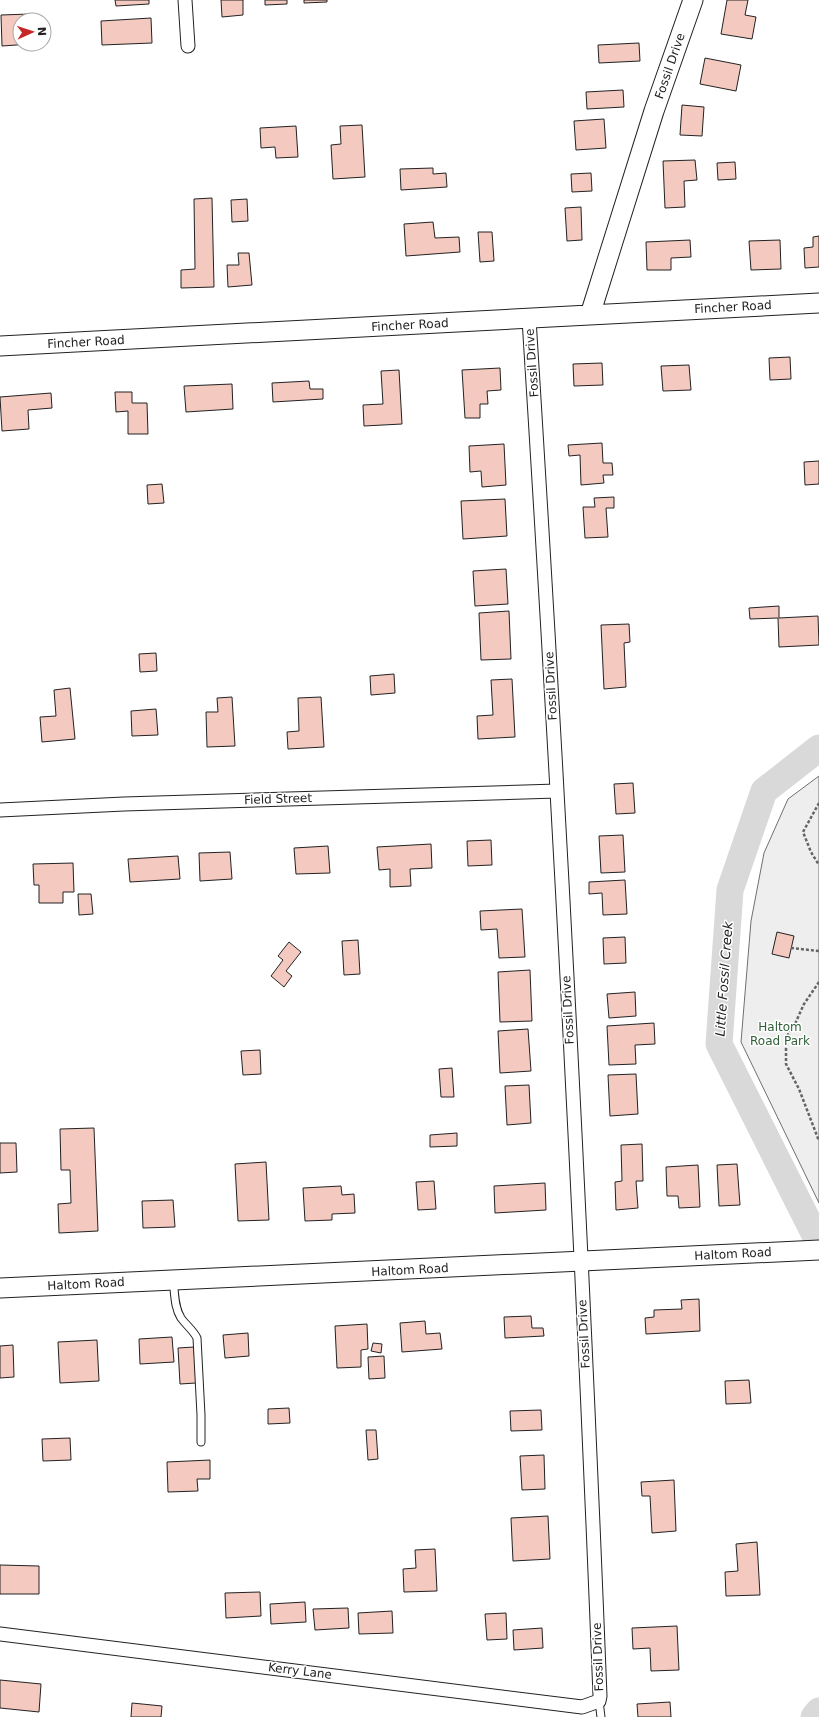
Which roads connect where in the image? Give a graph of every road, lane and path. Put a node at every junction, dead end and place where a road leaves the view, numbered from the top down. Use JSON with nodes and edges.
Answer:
{"nodes":[{"id":1,"x":186,"y":0,"type":"edge"},
{"id":2,"x":693,"y":0,"type":"edge"},
{"id":3,"x":188,"y":46,"type":"dead end"},
{"id":4,"x":819,"y":303,"type":"edge"},
{"id":5,"x":590,"y":315,"type":"junction"},
{"id":6,"x":529,"y":319,"type":"junction"},
{"id":7,"x":0,"y":346,"type":"edge"},
{"id":8,"x":557,"y":791,"type":"junction"},
{"id":9,"x":819,"y":803,"type":"edge"},
{"id":10,"x":0,"y":810,"type":"edge"},
{"id":11,"x":819,"y":865,"type":"edge"},
{"id":12,"x":791,"y":948,"type":"dead end"},
{"id":13,"x":819,"y":951,"type":"edge"},
{"id":14,"x":819,"y":982,"type":"edge"},
{"id":15,"x":819,"y":1141,"type":"edge"},
{"id":16,"x":819,"y":1250,"type":"edge"},
{"id":17,"x":581,"y":1262,"type":"junction"},
{"id":18,"x":173,"y":1280,"type":"junction"},
{"id":19,"x":0,"y":1288,"type":"edge"},
{"id":20,"x":201,"y":1442,"type":"dead end"},
{"id":21,"x":0,"y":1634,"type":"edge"},
{"id":22,"x":599,"y":1701,"type":"junction"},
{"id":23,"x":602,"y":1717,"type":"edge"}],
"edges":[{"from":1,"to":3,"type":"street"},
{"from":2,"to":5,"type":"street","name":"Fossil Drive"},
{"from":4,"to":5,"type":"street","name":"Fincher Road"},
{"from":5,"to":6,"type":"street","name":"Fincher Road"},
{"from":6,"to":7,"type":"street","name":"Fincher Road"},
{"from":6,"to":8,"type":"street","name":"Fossil Drive"},
{"from":8,"to":10,"type":"street","name":"Field Street"},
{"from":8,"to":17,"type":"street","name":"Fossil Drive"},
{"from":9,"to":11,"type":"path"},
{"from":12,"to":13,"type":"path"},
{"from":14,"to":15,"type":"path"},
{"from":16,"to":17,"type":"street","name":"Haltom Road"},
{"from":17,"to":18,"type":"street","name":"Haltom Road"},
{"from":17,"to":22,"type":"street","name":"Fossil Drive"},
{"from":18,"to":19,"type":"street","name":"Haltom Road"},
{"from":18,"to":20,"type":"lane"},
{"from":21,"to":22,"type":"street","name":"Kerry Lane"},
{"from":22,"to":23,"type":"lane"}]}
